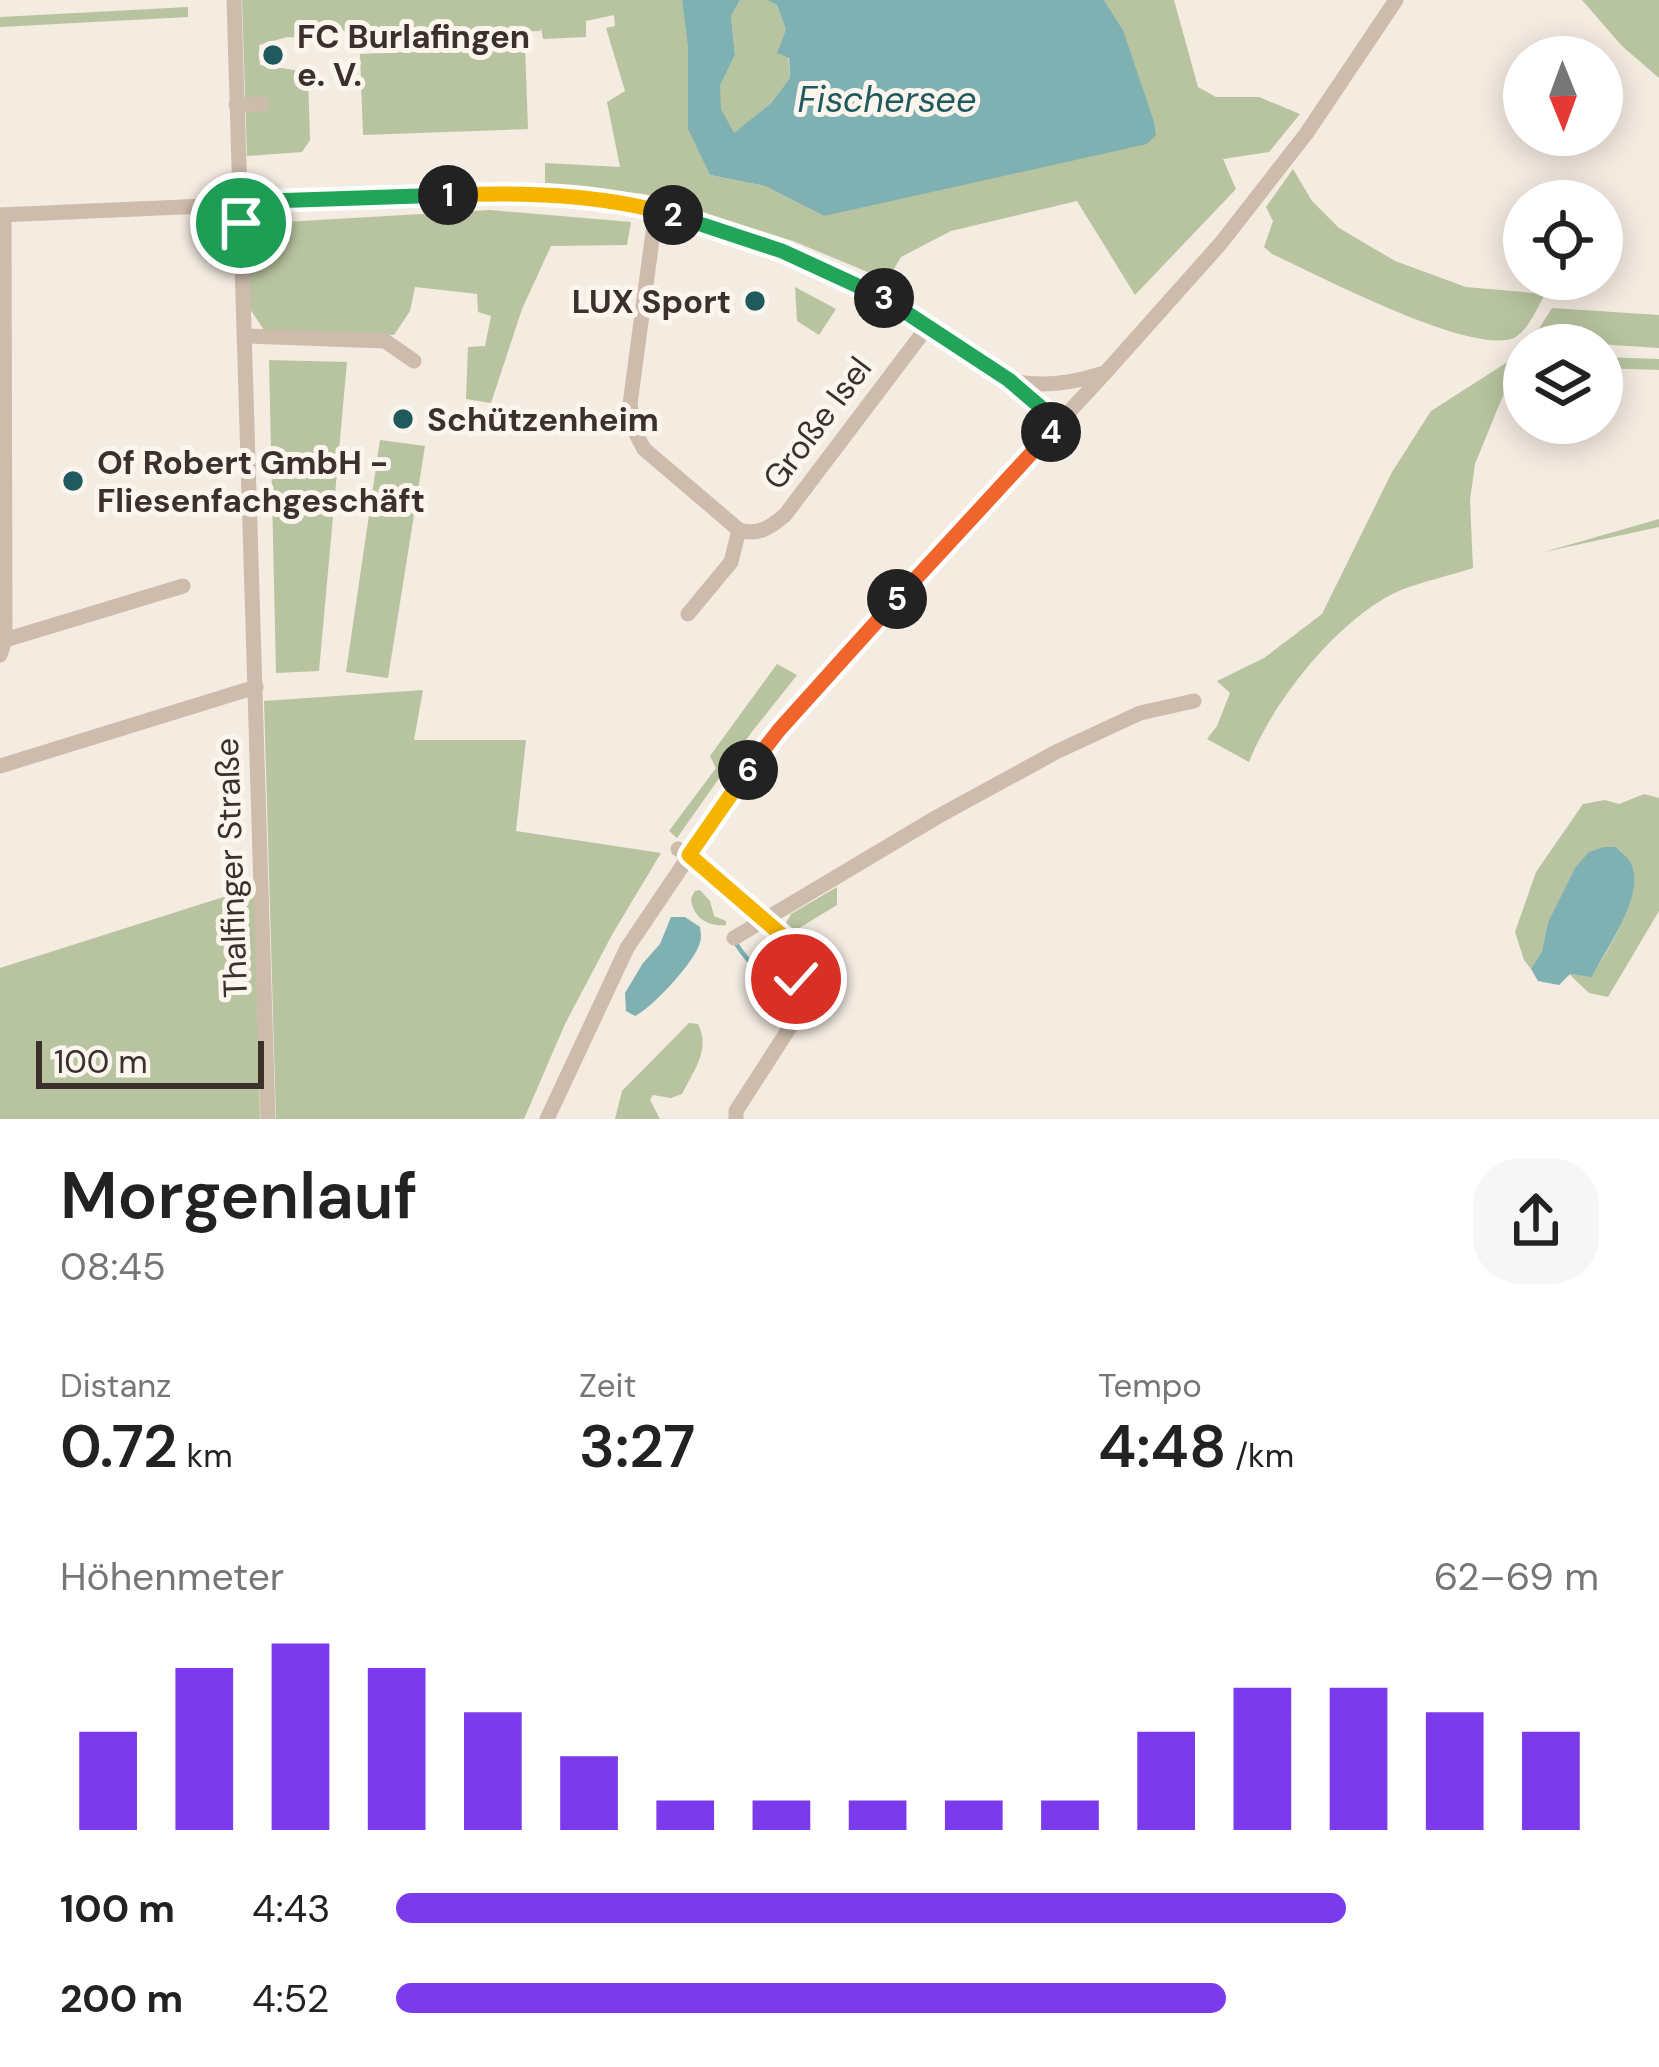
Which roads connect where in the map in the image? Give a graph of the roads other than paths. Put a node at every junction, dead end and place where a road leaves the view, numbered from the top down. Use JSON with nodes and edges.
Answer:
{"nodes":[{"id":1,"x":234,"y":0,"type":"edge"},
{"id":2,"x":1396,"y":0,"type":"edge"},
{"id":3,"x":261,"y":104,"type":"dead end"},
{"id":4,"x":236,"y":105,"type":"junction"},
{"id":5,"x":241,"y":202,"type":"junction"},
{"id":6,"x":656,"y":210,"type":"junction"},
{"id":7,"x":2,"y":215,"type":"edge"},
{"id":8,"x":928,"y":326,"type":"junction"},
{"id":9,"x":246,"y":336,"type":"junction"},
{"id":10,"x":414,"y":361,"type":"dead end"},
{"id":11,"x":1106,"y":372,"type":"junction"},
{"id":12,"x":1009,"y":380,"type":"junction"},
{"id":13,"x":1059,"y":423,"type":"junction"},
{"id":14,"x":739,"y":530,"type":"junction"},
{"id":15,"x":183,"y":586,"type":"dead end"},
{"id":16,"x":688,"y":614,"type":"dead end"},
{"id":17,"x":3,"y":648,"type":"edge"},
{"id":18,"x":256,"y":687,"type":"junction"},
{"id":19,"x":1194,"y":700,"type":"dead end"},
{"id":20,"x":0,"y":766,"type":"edge"},
{"id":21,"x":684,"y":852,"type":"junction"},
{"id":22,"x":764,"y":919,"type":"junction"},
{"id":23,"x":734,"y":938,"type":"dead end"},
{"id":24,"x":268,"y":1119,"type":"edge"},
{"id":25,"x":547,"y":1119,"type":"edge"},
{"id":26,"x":736,"y":1119,"type":"edge"}],
"edges":[{"from":1,"to":4,"type":"street","name":"Thalfinger Straße"},
{"from":2,"to":11,"type":"street"},
{"from":3,"to":4,"type":"street"},
{"from":4,"to":5,"type":"street","name":"Thalfinger Straße"},
{"from":5,"to":6,"type":"street"},
{"from":5,"to":7,"type":"street"},
{"from":5,"to":9,"type":"street","name":"Thalfinger Straße"},
{"from":6,"to":8,"type":"street"},
{"from":6,"to":14,"type":"street"},
{"from":7,"to":17,"type":"street"},
{"from":8,"to":12,"type":"street"},
{"from":8,"to":14,"type":"street","name":"Große Isel"},
{"from":9,"to":10,"type":"street"},
{"from":9,"to":18,"type":"street","name":"Thalfinger Straße"},
{"from":11,"to":12,"type":"street"},
{"from":11,"to":13,"type":"street"},
{"from":12,"to":13,"type":"street"},
{"from":13,"to":21,"type":"street"},
{"from":14,"to":16,"type":"street"},
{"from":15,"to":17,"type":"street"},
{"from":18,"to":20,"type":"street","name":"Thalfinger Straße"},
{"from":18,"to":24,"type":"street","name":"Thalfinger Straße"},
{"from":19,"to":22,"type":"street"},
{"from":21,"to":22,"type":"street"},
{"from":21,"to":25,"type":"street"},
{"from":22,"to":23,"type":"street"},
{"from":22,"to":26,"type":"street"}]}
